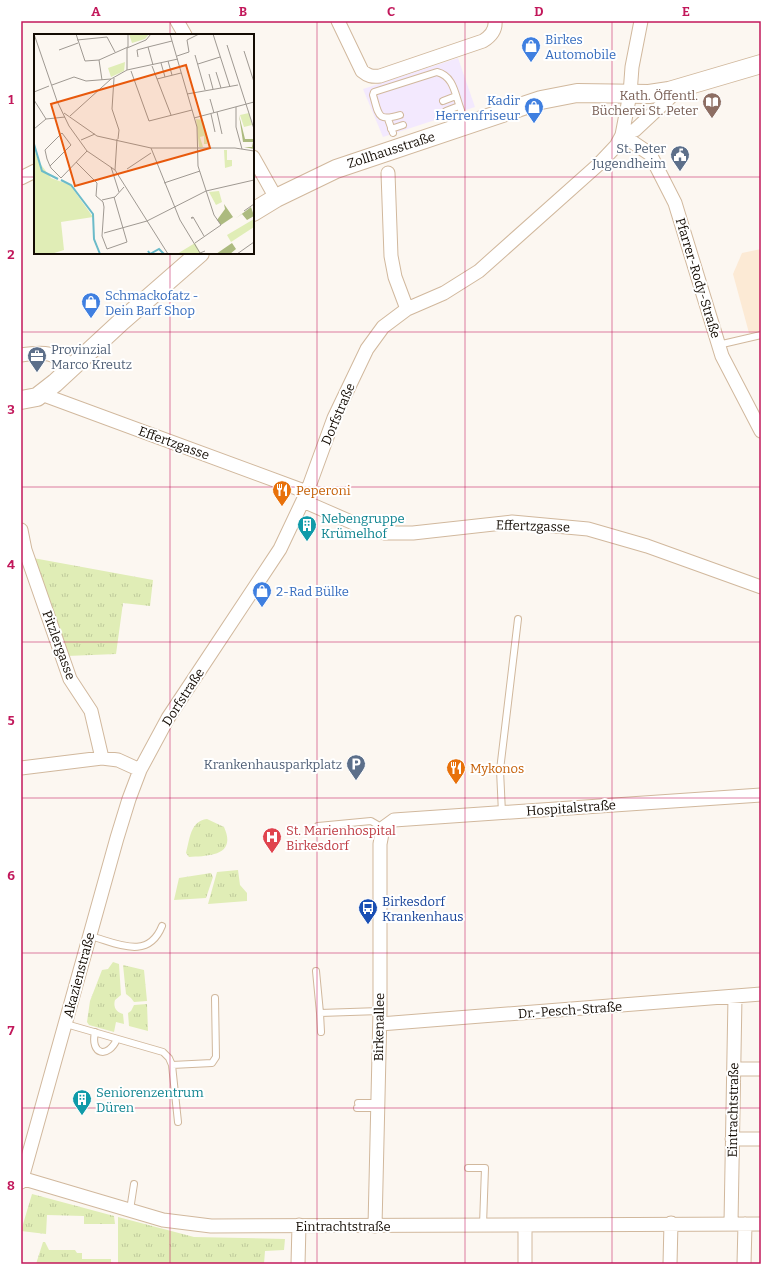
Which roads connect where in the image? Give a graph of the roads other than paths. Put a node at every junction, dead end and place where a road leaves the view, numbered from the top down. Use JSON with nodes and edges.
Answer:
{"nodes":[{"id":1,"x":177,"y":21,"type":"edge"},
{"id":2,"x":338,"y":21,"type":"edge"},
{"id":3,"x":494,"y":21,"type":"edge"},
{"id":4,"x":641,"y":21,"type":"edge"},
{"id":5,"x":184,"y":34,"type":"edge"},
{"id":6,"x":761,"y":64,"type":"edge"},
{"id":7,"x":680,"y":89,"type":"junction"},
{"id":8,"x":630,"y":94,"type":"junction"},
{"id":9,"x":456,"y":96,"type":"junction"},
{"id":10,"x":443,"y":101,"type":"dead end"},
{"id":11,"x":397,"y":108,"type":"dead end"},
{"id":12,"x":446,"y":111,"type":"dead end"},
{"id":13,"x":388,"y":119,"type":"junction"},
{"id":14,"x":403,"y":125,"type":"dead end"},
{"id":15,"x":622,"y":135,"type":"junction"},
{"id":16,"x":254,"y":159,"type":"edge"},
{"id":17,"x":34,"y":172,"type":"edge"},
{"id":18,"x":388,"y":173,"type":"dead end"},
{"id":19,"x":21,"y":178,"type":"edge"},
{"id":20,"x":276,"y":198,"type":"junction"},
{"id":21,"x":254,"y":211,"type":"edge"},
{"id":22,"x":199,"y":254,"type":"edge"},
{"id":23,"x":407,"y":309,"type":"junction"},
{"id":24,"x":761,"y":335,"type":"edge"},
{"id":25,"x":718,"y":345,"type":"junction"},
{"id":26,"x":21,"y":355,"type":"edge"},
{"id":27,"x":74,"y":366,"type":"junction"},
{"id":28,"x":41,"y":394,"type":"junction"},
{"id":29,"x":21,"y":400,"type":"edge"},
{"id":30,"x":761,"y":431,"type":"edge"},
{"id":31,"x":305,"y":497,"type":"junction"},
{"id":32,"x":21,"y":530,"type":"edge"},
{"id":33,"x":761,"y":588,"type":"edge"},
{"id":34,"x":518,"y":619,"type":"dead end"},
{"id":35,"x":102,"y":758,"type":"junction"},
{"id":36,"x":21,"y":768,"type":"edge"},
{"id":37,"x":140,"y":770,"type":"junction"},
{"id":38,"x":761,"y":795,"type":"edge"},
{"id":39,"x":502,"y":813,"type":"junction"},
{"id":40,"x":318,"y":826,"type":"dead end"},
{"id":41,"x":383,"y":828,"type":"junction"},
{"id":42,"x":162,"y":926,"type":"dead end"},
{"id":43,"x":90,"y":936,"type":"junction"},
{"id":44,"x":316,"y":971,"type":"dead end"},
{"id":45,"x":761,"y":994,"type":"edge"},
{"id":46,"x":735,"y":997,"type":"junction"},
{"id":47,"x":215,"y":998,"type":"dead end"},
{"id":48,"x":320,"y":1013,"type":"junction"},
{"id":49,"x":380,"y":1018,"type":"junction"},
{"id":50,"x":66,"y":1024,"type":"junction"},
{"id":51,"x":95,"y":1032,"type":"junction"},
{"id":52,"x":321,"y":1032,"type":"dead end"},
{"id":53,"x":117,"y":1039,"type":"junction"},
{"id":54,"x":172,"y":1065,"type":"junction"},
{"id":55,"x":734,"y":1069,"type":"junction"},
{"id":56,"x":761,"y":1069,"type":"edge"},
{"id":57,"x":358,"y":1105,"type":"dead end"},
{"id":58,"x":378,"y":1106,"type":"junction"},
{"id":59,"x":178,"y":1122,"type":"dead end"},
{"id":60,"x":732,"y":1139,"type":"junction"},
{"id":61,"x":761,"y":1139,"type":"edge"},
{"id":62,"x":468,"y":1168,"type":"dead end"},
{"id":63,"x":21,"y":1180,"type":"edge"},
{"id":64,"x":134,"y":1184,"type":"dead end"},
{"id":65,"x":130,"y":1210,"type":"junction"},
{"id":66,"x":671,"y":1223,"type":"junction"},
{"id":67,"x":731,"y":1223,"type":"junction"},
{"id":68,"x":745,"y":1224,"type":"junction"},
{"id":69,"x":761,"y":1224,"type":"edge"},
{"id":70,"x":299,"y":1225,"type":"junction"},
{"id":71,"x":483,"y":1225,"type":"junction"},
{"id":72,"x":525,"y":1225,"type":"junction"},
{"id":73,"x":375,"y":1226,"type":"junction"},
{"id":74,"x":298,"y":1264,"type":"edge"},
{"id":75,"x":525,"y":1264,"type":"edge"},
{"id":76,"x":670,"y":1264,"type":"edge"},
{"id":77,"x":744,"y":1264,"type":"edge"}],
"edges":[{"from":1,"to":5,"type":"street"},
{"from":2,"to":3,"type":"street"},
{"from":4,"to":8,"type":"street","name":"Dorfstraße"},
{"from":6,"to":7,"type":"street","name":"Zollhausstraße"},
{"from":7,"to":8,"type":"street","name":"Zollhausstraße"},
{"from":7,"to":15,"type":"street","name":"Dorfstraße"},
{"from":8,"to":15,"type":"street","name":"Dorfstraße"},
{"from":8,"to":20,"type":"street","name":"Zollhausstraße"},
{"from":9,"to":10,"type":"lane"},
{"from":9,"to":12,"type":"lane"},
{"from":9,"to":13,"type":"lane"},
{"from":11,"to":13,"type":"lane"},
{"from":13,"to":14,"type":"lane"},
{"from":15,"to":23,"type":"street","name":"Dorfstraße"},
{"from":15,"to":25,"type":"street","name":"Pfarrer-Rody-Straße"},
{"from":16,"to":20,"type":"street"},
{"from":17,"to":19,"type":"street"},
{"from":18,"to":23,"type":"street"},
{"from":20,"to":21,"type":"street","name":"Zollhausstraße"},
{"from":22,"to":27,"type":"street"},
{"from":23,"to":31,"type":"street","name":"Dorfstraße"},
{"from":24,"to":25,"type":"lane"},
{"from":25,"to":30,"type":"street","name":"Pfarrer-Rody-Straße"},
{"from":26,"to":27,"type":"street"},
{"from":27,"to":28,"type":"street"},
{"from":28,"to":29,"type":"street"},
{"from":28,"to":31,"type":"street","name":"Effertzgasse"},
{"from":31,"to":33,"type":"street","name":"Effertzgasse"},
{"from":31,"to":37,"type":"street","name":"Dorfstraße"},
{"from":32,"to":35,"type":"street","name":"Pitzlergasse"},
{"from":34,"to":39,"type":"lane"},
{"from":35,"to":36,"type":"street"},
{"from":35,"to":37,"type":"street"},
{"from":37,"to":43,"type":"street","name":"Akazienstraße"},
{"from":38,"to":39,"type":"street","name":"Hospitalstraße"},
{"from":39,"to":41,"type":"street","name":"Hospitalstraße"},
{"from":40,"to":41,"type":"lane"},
{"from":41,"to":49,"type":"street","name":"Birkenallee"},
{"from":42,"to":43,"type":"lane"},
{"from":43,"to":50,"type":"street","name":"Akazienstraße"},
{"from":44,"to":48,"type":"lane"},
{"from":45,"to":46,"type":"street","name":"Dr.-Pesch-Straße"},
{"from":46,"to":49,"type":"street","name":"Dr.-Pesch-Straße"},
{"from":46,"to":55,"type":"street","name":"Eintrachtstraße"},
{"from":47,"to":54,"type":"lane"},
{"from":48,"to":49,"type":"lane"},
{"from":48,"to":52,"type":"lane"},
{"from":49,"to":58,"type":"street","name":"Birkenallee"},
{"from":50,"to":51,"type":"lane"},
{"from":50,"to":63,"type":"street","name":"Akazienstraße"},
{"from":51,"to":53,"type":"lane"},
{"from":51,"to":53,"type":"lane"},
{"from":53,"to":54,"type":"lane"},
{"from":54,"to":59,"type":"lane"},
{"from":55,"to":56,"type":"street"},
{"from":55,"to":60,"type":"street","name":"Eintrachtstraße"},
{"from":57,"to":58,"type":"lane"},
{"from":58,"to":73,"type":"street","name":"Birkenallee"},
{"from":60,"to":61,"type":"street"},
{"from":60,"to":67,"type":"street","name":"Eintrachtstraße"},
{"from":62,"to":71,"type":"lane"},
{"from":63,"to":65,"type":"street","name":"Eintrachtstraße"},
{"from":64,"to":65,"type":"lane"},
{"from":65,"to":70,"type":"street","name":"Eintrachtstraße"},
{"from":66,"to":67,"type":"street","name":"Eintrachtstraße"},
{"from":66,"to":72,"type":"street","name":"Eintrachtstraße"},
{"from":66,"to":76,"type":"street"},
{"from":67,"to":68,"type":"street","name":"Eintrachtstraße"},
{"from":68,"to":69,"type":"street","name":"Eintrachtstraße"},
{"from":68,"to":77,"type":"street"},
{"from":70,"to":73,"type":"street","name":"Eintrachtstraße"},
{"from":70,"to":74,"type":"street"},
{"from":71,"to":72,"type":"street","name":"Eintrachtstraße"},
{"from":71,"to":73,"type":"street","name":"Eintrachtstraße"},
{"from":72,"to":75,"type":"street"}]}
